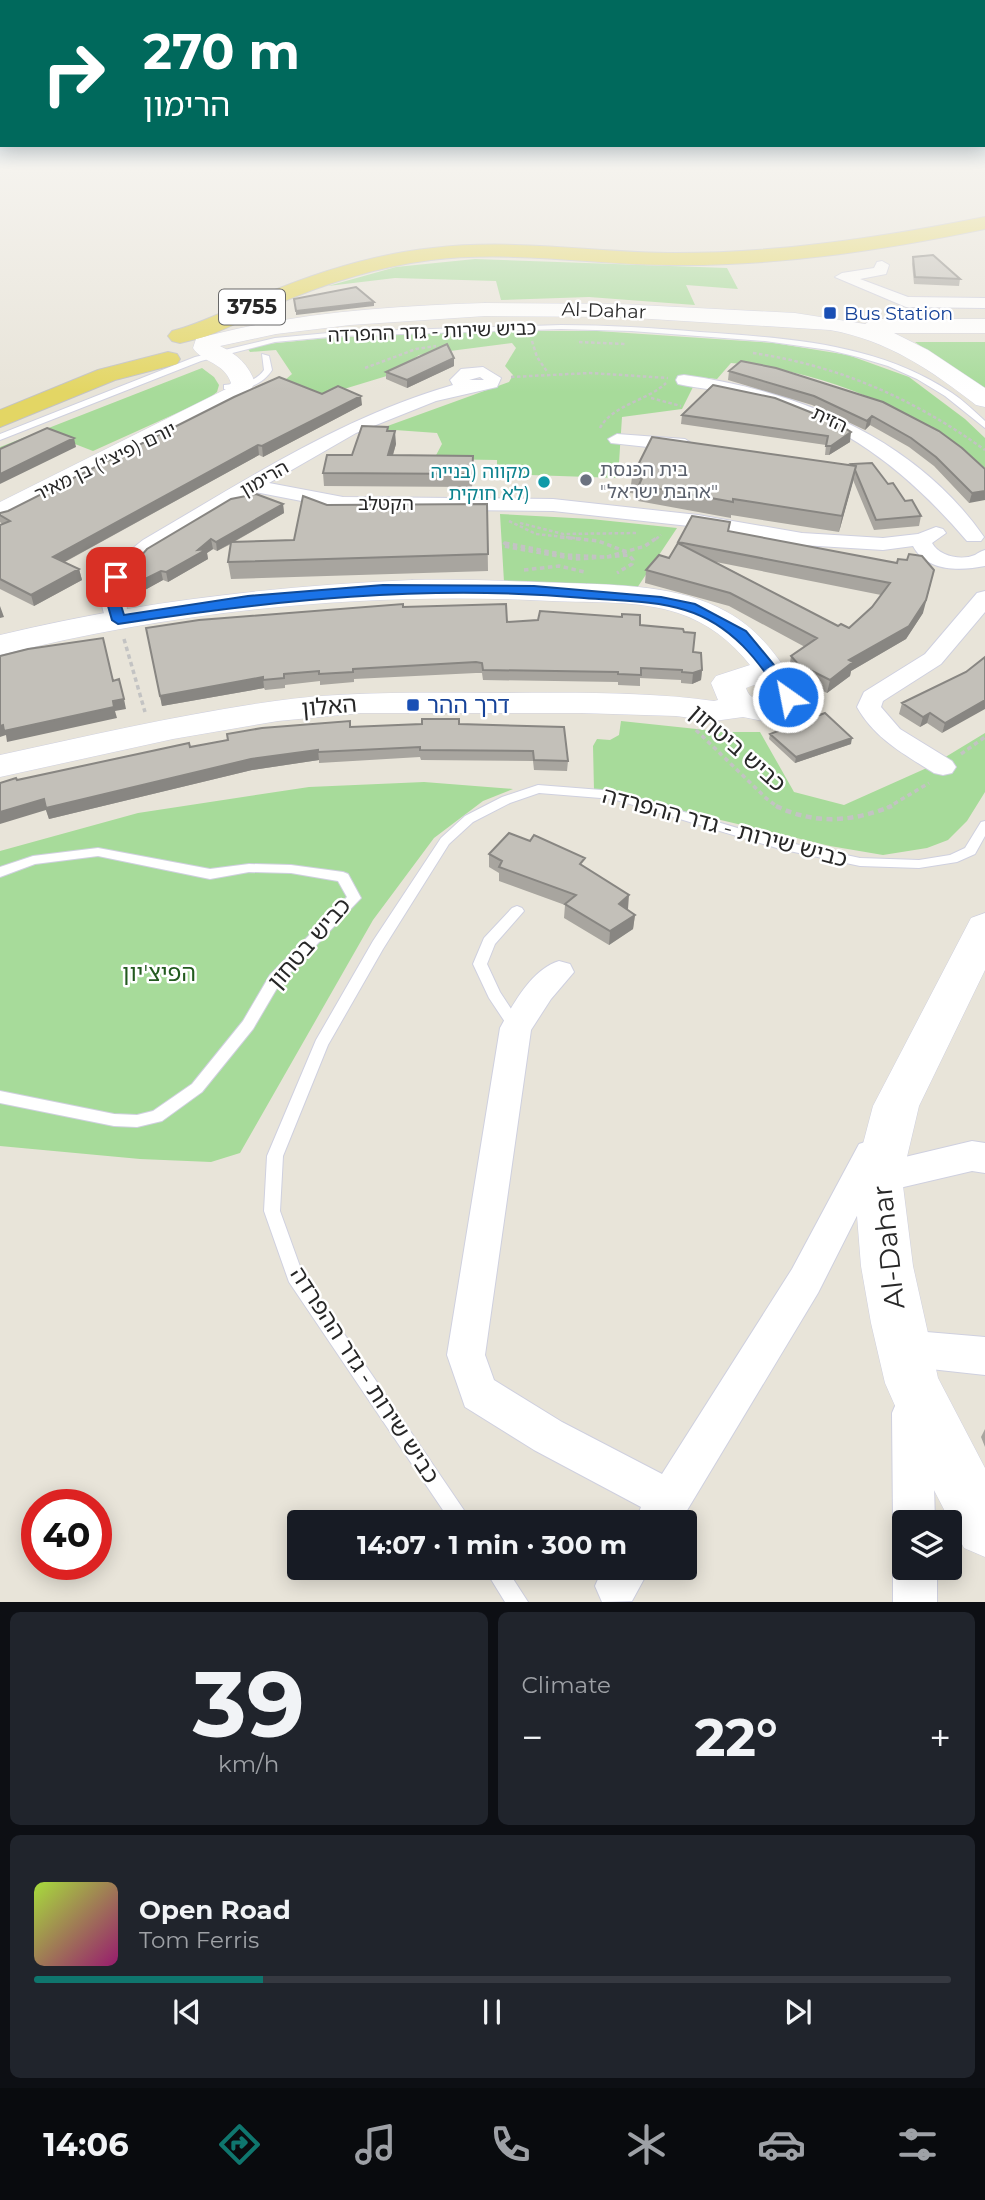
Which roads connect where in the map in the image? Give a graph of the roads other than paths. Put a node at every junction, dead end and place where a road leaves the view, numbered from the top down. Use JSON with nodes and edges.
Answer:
{"nodes":[{"id":1,"x":870,"y":243,"type":"edge"},
{"id":2,"x":882,"y":265,"type":"dead end"},
{"id":3,"x":985,"y":303,"type":"edge"},
{"id":4,"x":847,"y":326,"type":"junction"},
{"id":5,"x":985,"y":326,"type":"edge"},
{"id":6,"x":190,"y":350,"type":"junction"},
{"id":7,"x":265,"y":356,"type":"dead end"},
{"id":8,"x":494,"y":378,"type":"road end"},
{"id":9,"x":676,"y":379,"type":"road end"},
{"id":10,"x":234,"y":386,"type":"junction"},
{"id":11,"x":985,"y":400,"type":"edge"},
{"id":12,"x":0,"y":419,"type":"edge"},
{"id":13,"x":985,"y":425,"type":"edge"},
{"id":14,"x":0,"y":437,"type":"edge"},
{"id":15,"x":617,"y":439,"type":"dead end"},
{"id":16,"x":701,"y":446,"type":"edge"},
{"id":17,"x":898,"y":463,"type":"junction"},
{"id":18,"x":870,"y":466,"type":"edge"},
{"id":19,"x":253,"y":485,"type":"junction"},
{"id":20,"x":950,"y":511,"type":"junction"},
{"id":21,"x":0,"y":513,"type":"edge"},
{"id":22,"x":934,"y":547,"type":"junction"},
{"id":23,"x":982,"y":556,"type":"edge"},
{"id":24,"x":985,"y":591,"type":"edge"},
{"id":25,"x":985,"y":598,"type":"edge"},
{"id":26,"x":118,"y":620,"type":"junction"},
{"id":27,"x":741,"y":634,"type":"junction"},
{"id":28,"x":0,"y":645,"type":"edge"},
{"id":29,"x":736,"y":690,"type":"junction"},
{"id":30,"x":0,"y":766,"type":"edge"},
{"id":31,"x":943,"y":766,"type":"road end"},
{"id":32,"x":985,"y":825,"type":"edge"},
{"id":33,"x":0,"y":872,"type":"edge"},
{"id":34,"x":517,"y":911,"type":"dead end"},
{"id":35,"x":985,"y":928,"type":"edge"},
{"id":36,"x":559,"y":972,"type":"dead end"},
{"id":37,"x":516,"y":1027,"type":"junction"},
{"id":38,"x":0,"y":1097,"type":"edge"},
{"id":39,"x":896,"y":1106,"type":"junction"},
{"id":40,"x":985,"y":1158,"type":"edge"},
{"id":41,"x":878,"y":1178,"type":"junction"},
{"id":42,"x":985,"y":1356,"type":"edge"},
{"id":43,"x":907,"y":1366,"type":"junction"},
{"id":44,"x":454,"y":1510,"type":"edge"},
{"id":45,"x":661,"y":1510,"type":"edge"},
{"id":46,"x":664,"y":1510,"type":"edge"},
{"id":47,"x":913,"y":1510,"type":"edge"},
{"id":48,"x":985,"y":1527,"type":"edge"},
{"id":49,"x":503,"y":1580,"type":"edge"},
{"id":50,"x":915,"y":1580,"type":"edge"},
{"id":51,"x":518,"y":1601,"type":"edge"},
{"id":52,"x":915,"y":1601,"type":"edge"}],
"edges":[{"from":1,"to":6,"type":"main road","number":"3755"},
{"from":2,"to":3,"type":"street"},
{"from":4,"to":5,"type":"street"},
{"from":4,"to":6,"type":"street","name":"Al-Dahar"},
{"from":4,"to":11,"type":"street","name":"Al-Dahar"},
{"from":6,"to":10,"type":"street"},
{"from":6,"to":12,"type":"main road","number":"3755"},
{"from":6,"to":13,"type":"lane","name":"כביש שירות - גדר ההפרדה"},
{"from":6,"to":14,"type":"lane","name":"כביש שירות - גדר ההפרדה"},
{"from":7,"to":10,"type":"lane"},
{"from":8,"to":19,"type":"street","name":"הרימון"},
{"from":9,"to":17,"type":"street","name":"הזית"},
{"from":10,"to":21,"type":"street","name":"יורם (פיצ'י) בן מאיר"},
{"from":15,"to":16,"type":"street"},
{"from":17,"to":18,"type":"street"},
{"from":17,"to":20,"type":"street","name":"הזית"},
{"from":19,"to":22,"type":"street","name":"הקטלב"},
{"from":19,"to":26,"type":"street","name":"הרימון"},
{"from":20,"to":22,"type":"street"},
{"from":20,"to":23,"type":"street","name":"הזית"},
{"from":22,"to":23,"type":"street"},
{"from":22,"to":23,"type":"street"},
{"from":22,"to":24,"type":"street"},
{"from":25,"to":31,"type":"street"},
{"from":26,"to":27,"type":"street"},
{"from":26,"to":28,"type":"street"},
{"from":27,"to":29,"type":"street"},
{"from":27,"to":29,"type":"street","name":"האלון"},
{"from":29,"to":30,"type":"street","name":"האלון"},
{"from":32,"to":44,"type":"lane","name":"כביש שירות - גדר ההפרדה"},
{"from":33,"to":38,"type":"lane","name":"כביש בטחון"},
{"from":34,"to":37,"type":"lane"},
{"from":35,"to":39,"type":"street","name":"Al-Dahar"},
{"from":36,"to":37,"type":"street"},
{"from":37,"to":45,"type":"street"},
{"from":39,"to":41,"type":"street","name":"Al-Dahar"},
{"from":39,"to":46,"type":"street"},
{"from":40,"to":41,"type":"street"},
{"from":41,"to":43,"type":"street","name":"Al-Dahar"},
{"from":42,"to":43,"type":"street"},
{"from":43,"to":47,"type":"street"},
{"from":43,"to":48,"type":"street","name":"Al-Dahar"},
{"from":49,"to":51,"type":"lane"},
{"from":50,"to":52,"type":"street"}]}
